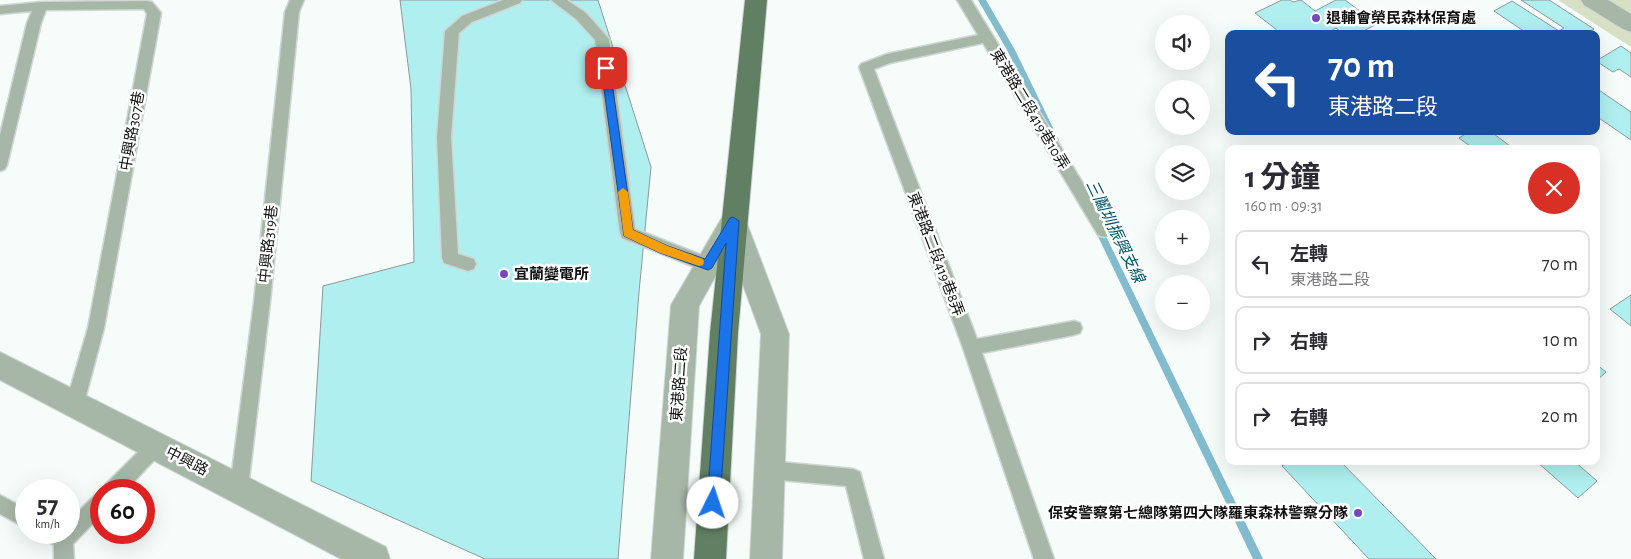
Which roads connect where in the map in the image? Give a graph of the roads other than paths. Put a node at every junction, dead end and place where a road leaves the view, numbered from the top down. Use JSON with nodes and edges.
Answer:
{"nodes":[{"id":1,"x":8,"y":0,"type":"edge"},
{"id":2,"x":297,"y":0,"type":"edge"},
{"id":3,"x":514,"y":0,"type":"edge"},
{"id":4,"x":558,"y":0,"type":"edge"},
{"id":5,"x":756,"y":0,"type":"edge"},
{"id":6,"x":964,"y":0,"type":"edge"},
{"id":7,"x":1592,"y":0,"type":"edge"},
{"id":8,"x":136,"y":2,"type":"edge"},
{"id":9,"x":41,"y":6,"type":"junction"},
{"id":10,"x":0,"y":8,"type":"edge"},
{"id":11,"x":1631,"y":24,"type":"edge"},
{"id":12,"x":986,"y":38,"type":"junction"},
{"id":13,"x":0,"y":165,"type":"edge"},
{"id":14,"x":733,"y":221,"type":"junction"},
{"id":15,"x":1104,"y":231,"type":"dead end"},
{"id":16,"x":468,"y":264,"type":"dead end"},
{"id":17,"x":708,"y":265,"type":"junction"},
{"id":18,"x":1074,"y":328,"type":"dead end"},
{"id":19,"x":972,"y":348,"type":"junction"},
{"id":20,"x":0,"y":365,"type":"edge"},
{"id":21,"x":75,"y":403,"type":"junction"},
{"id":22,"x":156,"y":446,"type":"junction"},
{"id":23,"x":769,"y":470,"type":"junction"},
{"id":24,"x":124,"y":479,"type":"edge"},
{"id":25,"x":240,"y":488,"type":"junction"},
{"id":26,"x":0,"y":504,"type":"edge"},
{"id":27,"x":15,"y":513,"type":"edge"},
{"id":28,"x":90,"y":513,"type":"edge"},
{"id":29,"x":80,"y":523,"type":"edge"},
{"id":30,"x":374,"y":559,"type":"edge"},
{"id":31,"x":667,"y":559,"type":"edge"},
{"id":32,"x":710,"y":559,"type":"edge"},
{"id":33,"x":766,"y":559,"type":"edge"},
{"id":34,"x":874,"y":559,"type":"edge"},
{"id":35,"x":1044,"y":559,"type":"edge"}],
"edges":[{"from":1,"to":10,"type":"lane"},
{"from":2,"to":25,"type":"lane","name":"中興路319巷"},
{"from":3,"to":16,"type":"lane"},
{"from":4,"to":17,"type":"lane"},
{"from":5,"to":14,"type":"main road","name":"東港路二段"},
{"from":6,"to":12,"type":"lane","name":"東港路二段419巷10弄"},
{"from":7,"to":11,"type":"street"},
{"from":8,"to":9,"type":"lane","name":"中興路307巷"},
{"from":8,"to":21,"type":"lane","name":"中興路307巷"},
{"from":9,"to":10,"type":"lane","name":"中興路307巷"},
{"from":9,"to":13,"type":"lane"},
{"from":12,"to":15,"type":"lane","name":"東港路二段419巷10弄"},
{"from":12,"to":19,"type":"lane","name":"東港路二段419巷8弄"},
{"from":14,"to":17,"type":"street","name":"東港路二段"},
{"from":14,"to":23,"type":"street","name":"東港路二段"},
{"from":14,"to":32,"type":"main road"},
{"from":17,"to":31,"type":"street","name":"東港路二段"},
{"from":18,"to":19,"type":"lane"},
{"from":19,"to":35,"type":"lane","name":"東港路二段419巷8弄"},
{"from":20,"to":21,"type":"street","name":"中興路"},
{"from":21,"to":22,"type":"street","name":"中興路"},
{"from":22,"to":24,"type":"lane"},
{"from":22,"to":25,"type":"street","name":"中興路"},
{"from":23,"to":33,"type":"street","name":"東港路二段"},
{"from":23,"to":34,"type":"lane"},
{"from":25,"to":30,"type":"street","name":"中興路"},
{"from":26,"to":27,"type":"lane"},
{"from":28,"to":29,"type":"lane"}]}
